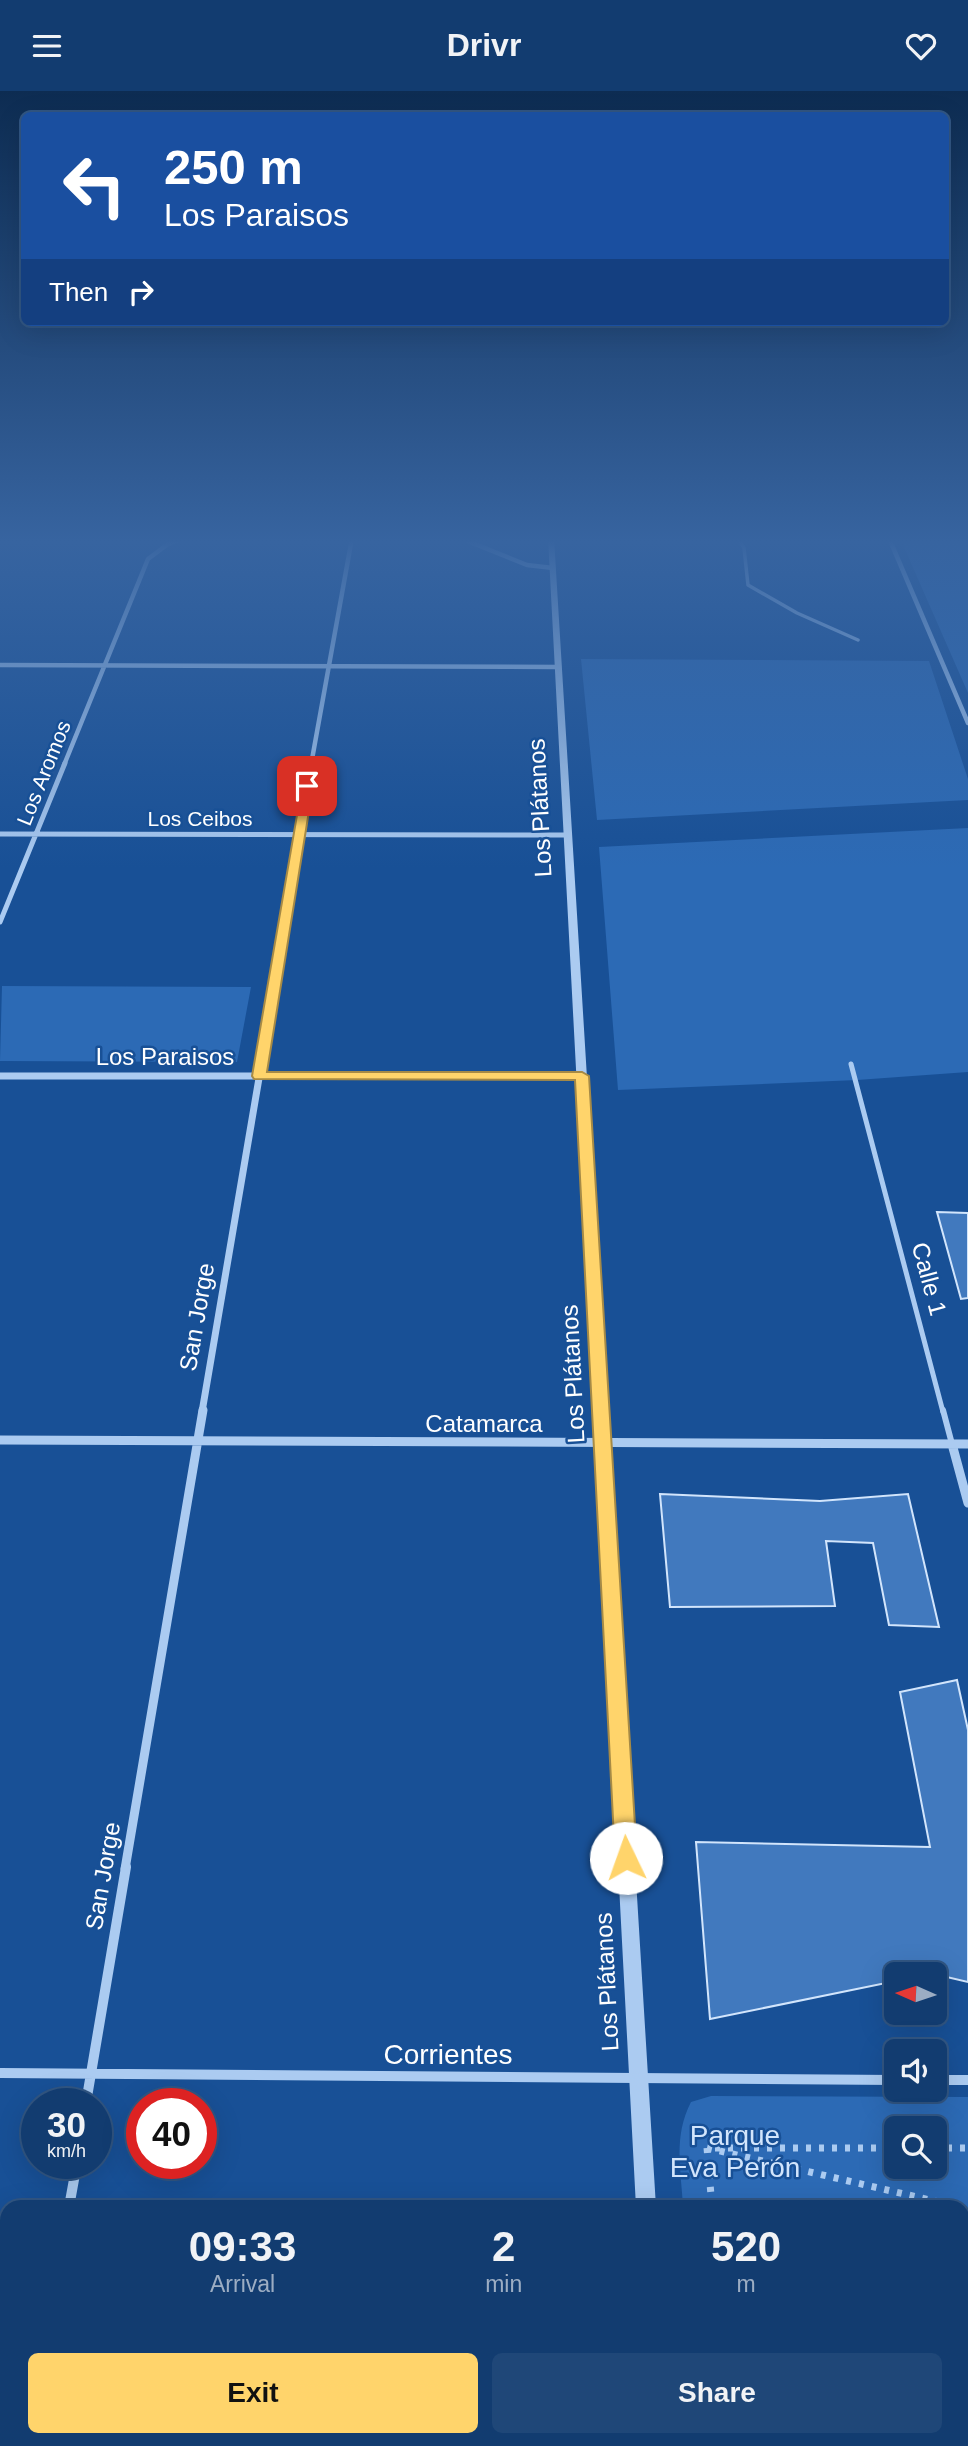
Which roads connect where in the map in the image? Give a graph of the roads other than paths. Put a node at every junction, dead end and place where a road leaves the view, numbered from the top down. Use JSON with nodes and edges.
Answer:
{"nodes":[{"id":1,"x":112,"y":648,"type":"edge"},
{"id":2,"x":331,"y":648,"type":"edge"},
{"id":3,"x":558,"y":648,"type":"edge"},
{"id":4,"x":936,"y":648,"type":"edge"},
{"id":5,"x":0,"y":665,"type":"edge"},
{"id":6,"x":105,"y":666,"type":"junction"},
{"id":7,"x":328,"y":666,"type":"junction"},
{"id":8,"x":559,"y":667,"type":"junction"},
{"id":9,"x":968,"y":723,"type":"edge"},
{"id":10,"x":0,"y":834,"type":"edge"},
{"id":11,"x":36,"y":834,"type":"junction"},
{"id":12,"x":299,"y":835,"type":"junction"},
{"id":13,"x":568,"y":835,"type":"junction"},
{"id":14,"x":0,"y":922,"type":"edge"},
{"id":15,"x":851,"y":1064,"type":"dead end"},
{"id":16,"x":0,"y":1076,"type":"edge"},
{"id":17,"x":259,"y":1076,"type":"junction"},
{"id":18,"x":582,"y":1076,"type":"junction"},
{"id":19,"x":0,"y":1440,"type":"edge"},
{"id":20,"x":197,"y":1441,"type":"junction"},
{"id":21,"x":603,"y":1444,"type":"junction"},
{"id":22,"x":953,"y":1444,"type":"junction"},
{"id":23,"x":968,"y":1444,"type":"edge"},
{"id":24,"x":968,"y":1503,"type":"edge"},
{"id":25,"x":0,"y":2073,"type":"edge"},
{"id":26,"x":91,"y":2074,"type":"junction"},
{"id":27,"x":639,"y":2078,"type":"junction"},
{"id":28,"x":884,"y":2080,"type":"edge"},
{"id":29,"x":947,"y":2080,"type":"edge"},
{"id":30,"x":968,"y":2080,"type":"edge"},
{"id":31,"x":89,"y":2088,"type":"edge"},
{"id":32,"x":73,"y":2179,"type":"edge"},
{"id":33,"x":70,"y":2200,"type":"edge"},
{"id":34,"x":646,"y":2200,"type":"edge"}],
"edges":[{"from":1,"to":6,"type":"street","name":"Los Aromos"},
{"from":2,"to":7,"type":"street","name":"San Jorge"},
{"from":3,"to":8,"type":"street","name":"Los Plátanos"},
{"from":4,"to":9,"type":"street"},
{"from":5,"to":6,"type":"street"},
{"from":6,"to":7,"type":"street"},
{"from":6,"to":11,"type":"street","name":"Los Aromos"},
{"from":7,"to":8,"type":"street"},
{"from":7,"to":12,"type":"street","name":"San Jorge"},
{"from":8,"to":13,"type":"street","name":"Los Plátanos"},
{"from":10,"to":11,"type":"street","name":"Los Ceibos"},
{"from":11,"to":12,"type":"street","name":"Los Ceibos"},
{"from":11,"to":14,"type":"street","name":"Los Aromos"},
{"from":12,"to":13,"type":"street","name":"Los Ceibos"},
{"from":12,"to":17,"type":"street","name":"San Jorge"},
{"from":13,"to":18,"type":"street","name":"Los Plátanos"},
{"from":15,"to":22,"type":"lane","name":"Calle 1"},
{"from":16,"to":17,"type":"street","name":"Los Paraisos"},
{"from":17,"to":18,"type":"street","name":"Los Paraisos"},
{"from":17,"to":20,"type":"street","name":"San Jorge"},
{"from":18,"to":21,"type":"street","name":"Los Plátanos"},
{"from":19,"to":20,"type":"street","name":"Catamarca"},
{"from":20,"to":21,"type":"street","name":"Catamarca"},
{"from":20,"to":26,"type":"street","name":"San Jorge"},
{"from":21,"to":22,"type":"street","name":"Catamarca"},
{"from":21,"to":27,"type":"street","name":"Los Plátanos"},
{"from":22,"to":23,"type":"street","name":"Catamarca"},
{"from":22,"to":24,"type":"street","name":"Calle 1"},
{"from":25,"to":26,"type":"street","name":"Corrientes"},
{"from":26,"to":27,"type":"street","name":"Corrientes"},
{"from":26,"to":31,"type":"street","name":"San Jorge"},
{"from":27,"to":28,"type":"street","name":"Corrientes"},
{"from":27,"to":34,"type":"street","name":"Los Plátanos"},
{"from":29,"to":30,"type":"street"},
{"from":32,"to":33,"type":"street"}]}
